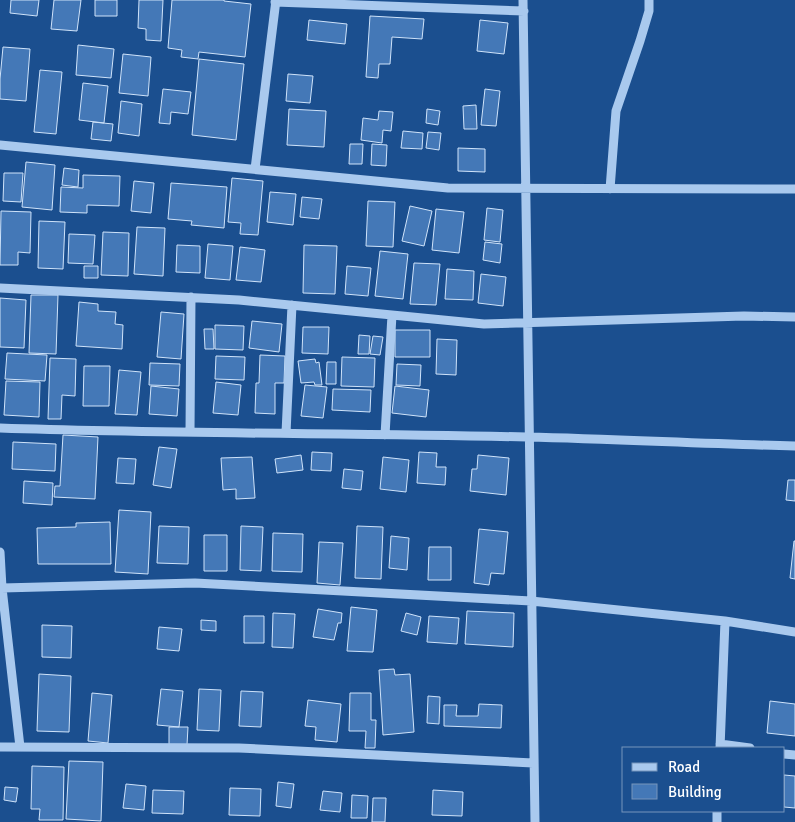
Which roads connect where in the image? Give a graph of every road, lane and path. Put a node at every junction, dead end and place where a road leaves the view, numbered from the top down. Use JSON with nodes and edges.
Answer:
{"nodes":[{"id":1,"x":523,"y":0,"type":"edge"},
{"id":2,"x":649,"y":0,"type":"edge"},
{"id":3,"x":276,"y":1,"type":"edge"},
{"id":4,"x":524,"y":11,"type":"junction"},
{"id":5,"x":0,"y":145,"type":"edge"},
{"id":6,"x":255,"y":169,"type":"junction"},
{"id":7,"x":526,"y":188,"type":"junction"},
{"id":8,"x":610,"y":189,"type":"junction"},
{"id":9,"x":795,"y":189,"type":"edge"},
{"id":10,"x":0,"y":288,"type":"edge"},
{"id":11,"x":191,"y":297,"type":"junction"},
{"id":12,"x":292,"y":305,"type":"junction"},
{"id":13,"x":392,"y":315,"type":"junction"},
{"id":14,"x":795,"y":317,"type":"edge"},
{"id":15,"x":527,"y":323,"type":"junction"},
{"id":16,"x":0,"y":428,"type":"edge"},
{"id":17,"x":190,"y":432,"type":"junction"},
{"id":18,"x":286,"y":433,"type":"junction"},
{"id":19,"x":385,"y":435,"type":"junction"},
{"id":20,"x":529,"y":437,"type":"junction"},
{"id":21,"x":795,"y":446,"type":"edge"},
{"id":22,"x":0,"y":552,"type":"edge"},
{"id":23,"x":2,"y":588,"type":"junction"},
{"id":24,"x":531,"y":601,"type":"junction"},
{"id":25,"x":725,"y":622,"type":"junction"},
{"id":26,"x":795,"y":632,"type":"edge"},
{"id":27,"x":720,"y":746,"type":"edge"},
{"id":28,"x":0,"y":747,"type":"edge"},
{"id":29,"x":20,"y":747,"type":"junction"},
{"id":30,"x":735,"y":747,"type":"edge"},
{"id":31,"x":533,"y":763,"type":"junction"},
{"id":32,"x":535,"y":822,"type":"edge"}],
"edges":[{"from":1,"to":4,"type":"street"},
{"from":2,"to":8,"type":"street"},
{"from":3,"to":4,"type":"street"},
{"from":3,"to":6,"type":"street"},
{"from":4,"to":7,"type":"street"},
{"from":5,"to":6,"type":"street"},
{"from":6,"to":7,"type":"street"},
{"from":7,"to":8,"type":"street"},
{"from":7,"to":15,"type":"street"},
{"from":8,"to":9,"type":"street"},
{"from":10,"to":11,"type":"street"},
{"from":11,"to":12,"type":"street"},
{"from":11,"to":17,"type":"street"},
{"from":12,"to":13,"type":"street"},
{"from":12,"to":18,"type":"street"},
{"from":13,"to":15,"type":"street"},
{"from":13,"to":19,"type":"street"},
{"from":14,"to":15,"type":"street"},
{"from":15,"to":20,"type":"street"},
{"from":16,"to":17,"type":"street"},
{"from":17,"to":18,"type":"street"},
{"from":18,"to":19,"type":"street"},
{"from":19,"to":20,"type":"street"},
{"from":20,"to":21,"type":"street"},
{"from":20,"to":24,"type":"street"},
{"from":22,"to":23,"type":"street"},
{"from":23,"to":24,"type":"street"},
{"from":23,"to":29,"type":"street"},
{"from":24,"to":25,"type":"street"},
{"from":24,"to":31,"type":"street"},
{"from":25,"to":26,"type":"street"},
{"from":25,"to":27,"type":"street"},
{"from":27,"to":30,"type":"street"},
{"from":28,"to":29,"type":"street"},
{"from":29,"to":31,"type":"street"},
{"from":31,"to":32,"type":"street"}]}
